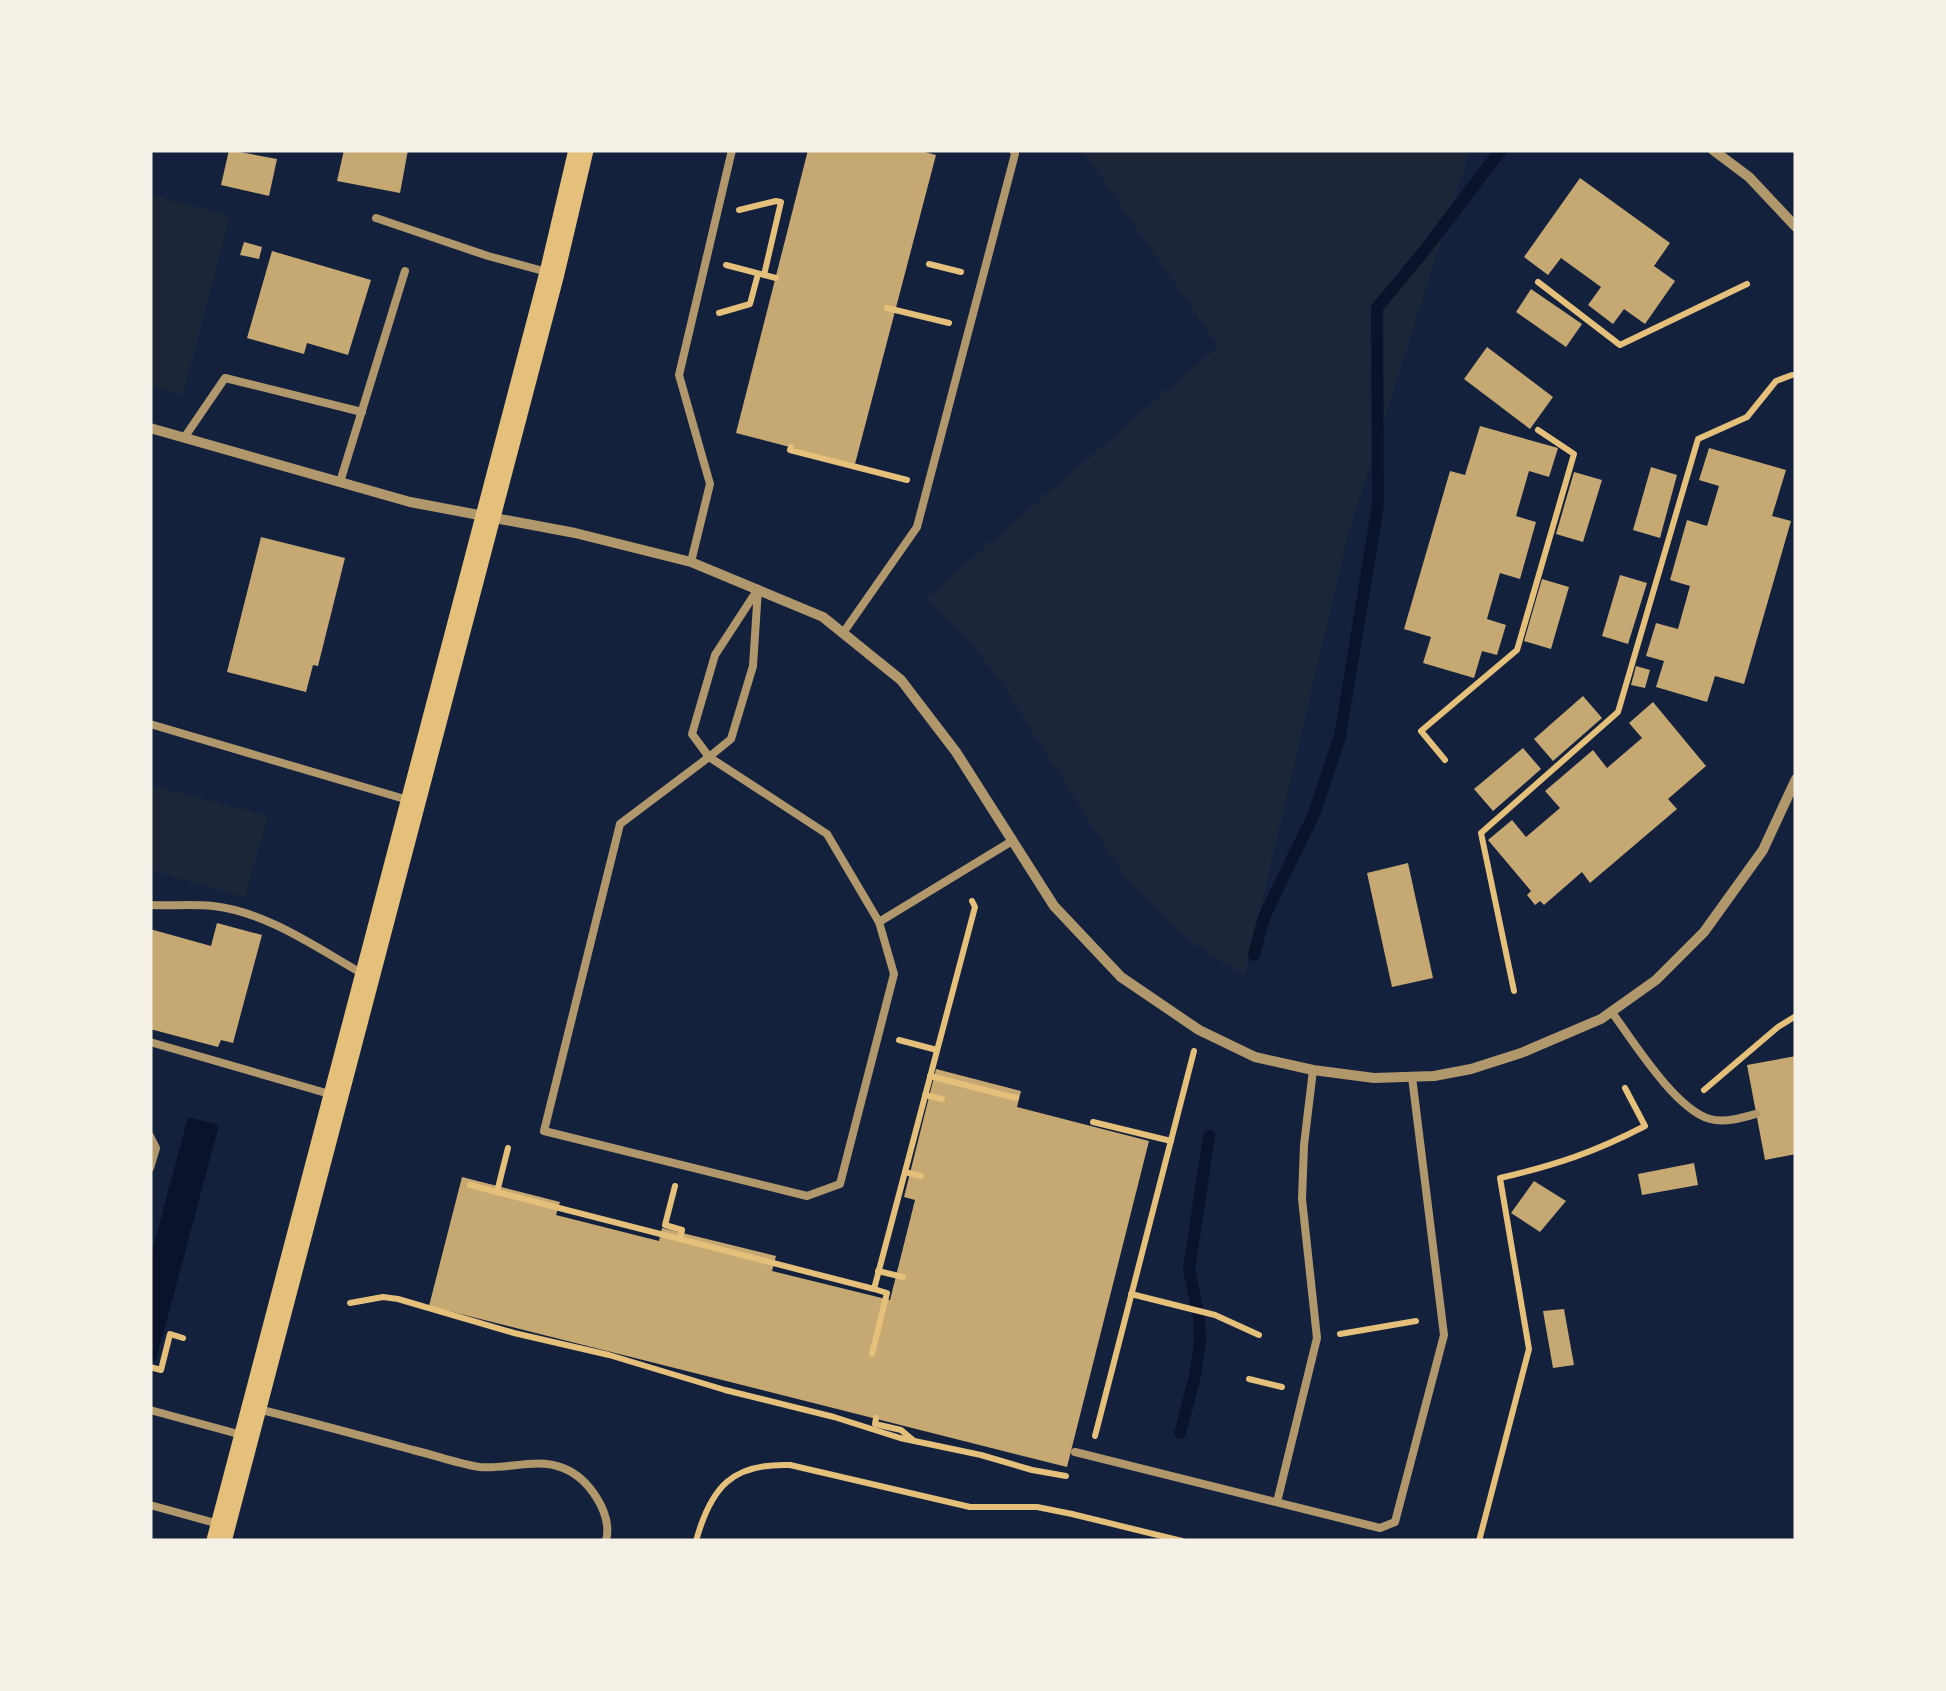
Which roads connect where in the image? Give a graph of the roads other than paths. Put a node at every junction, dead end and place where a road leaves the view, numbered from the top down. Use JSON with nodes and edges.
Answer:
{"nodes":[{"id":1,"x":580,"y":150,"type":"edge"},
{"id":2,"x":732,"y":150,"type":"edge"},
{"id":3,"x":1713,"y":150,"type":"edge"},
{"id":4,"x":1014,"y":152,"type":"edge"},
{"id":5,"x":376,"y":218,"type":"dead end"},
{"id":6,"x":1796,"y":227,"type":"edge"},
{"id":7,"x":405,"y":271,"type":"dead end"},
{"id":8,"x":552,"y":274,"type":"junction"},
{"id":9,"x":362,"y":412,"type":"junction"},
{"id":10,"x":150,"y":428,"type":"edge"},
{"id":11,"x":184,"y":438,"type":"junction"},
{"id":12,"x":340,"y":482,"type":"junction"},
{"id":13,"x":486,"y":517,"type":"junction"},
{"id":14,"x":691,"y":562,"type":"junction"},
{"id":15,"x":758,"y":589,"type":"junction"},
{"id":16,"x":844,"y":633,"type":"junction"},
{"id":17,"x":150,"y":724,"type":"edge"},
{"id":18,"x":708,"y":757,"type":"junction"},
{"id":19,"x":1796,"y":780,"type":"edge"},
{"id":20,"x":412,"y":802,"type":"junction"},
{"id":21,"x":1012,"y":841,"type":"junction"},
{"id":22,"x":150,"y":904,"type":"edge"},
{"id":23,"x":879,"y":922,"type":"junction"},
{"id":24,"x":366,"y":976,"type":"junction"},
{"id":25,"x":1611,"y":1011,"type":"junction"},
{"id":26,"x":150,"y":1042,"type":"edge"},
{"id":27,"x":1313,"y":1070,"type":"junction"},
{"id":28,"x":1412,"y":1077,"type":"junction"},
{"id":29,"x":336,"y":1096,"type":"junction"},
{"id":30,"x":1756,"y":1114,"type":"dead end"},
{"id":31,"x":150,"y":1136,"type":"edge"},
{"id":32,"x":150,"y":1168,"type":"edge"},
{"id":33,"x":254,"y":1408,"type":"junction"},
{"id":34,"x":150,"y":1410,"type":"edge"},
{"id":35,"x":246,"y":1436,"type":"junction"},
{"id":36,"x":1076,"y":1452,"type":"dead end"},
{"id":37,"x":1278,"y":1502,"type":"junction"},
{"id":38,"x":150,"y":1504,"type":"edge"},
{"id":39,"x":221,"y":1533,"type":"edge"},
{"id":40,"x":606,"y":1541,"type":"edge"}],
"edges":[{"from":1,"to":8,"type":"main road"},
{"from":2,"to":14,"type":"lane"},
{"from":3,"to":6,"type":"street"},
{"from":4,"to":16,"type":"lane"},
{"from":5,"to":8,"type":"lane"},
{"from":7,"to":9,"type":"lane"},
{"from":8,"to":13,"type":"main road"},
{"from":9,"to":11,"type":"lane"},
{"from":9,"to":12,"type":"lane"},
{"from":10,"to":11,"type":"street"},
{"from":11,"to":12,"type":"street"},
{"from":12,"to":13,"type":"street"},
{"from":13,"to":14,"type":"street"},
{"from":13,"to":20,"type":"main road"},
{"from":14,"to":15,"type":"street"},
{"from":15,"to":16,"type":"street"},
{"from":15,"to":18,"type":"lane"},
{"from":15,"to":18,"type":"lane"},
{"from":16,"to":21,"type":"street"},
{"from":17,"to":20,"type":"lane"},
{"from":18,"to":23,"type":"lane"},
{"from":18,"to":23,"type":"lane"},
{"from":19,"to":25,"type":"street"},
{"from":20,"to":24,"type":"main road"},
{"from":21,"to":23,"type":"lane"},
{"from":21,"to":27,"type":"street"},
{"from":22,"to":24,"type":"lane"},
{"from":24,"to":29,"type":"main road"},
{"from":25,"to":28,"type":"street"},
{"from":25,"to":30,"type":"lane"},
{"from":26,"to":29,"type":"lane"},
{"from":27,"to":28,"type":"street"},
{"from":27,"to":37,"type":"lane"},
{"from":28,"to":37,"type":"lane"},
{"from":29,"to":33,"type":"main road"},
{"from":31,"to":32,"type":"lane"},
{"from":33,"to":35,"type":"main road"},
{"from":33,"to":40,"type":"lane"},
{"from":34,"to":35,"type":"lane"},
{"from":35,"to":39,"type":"main road"},
{"from":36,"to":37,"type":"lane"},
{"from":38,"to":39,"type":"lane"}]}
